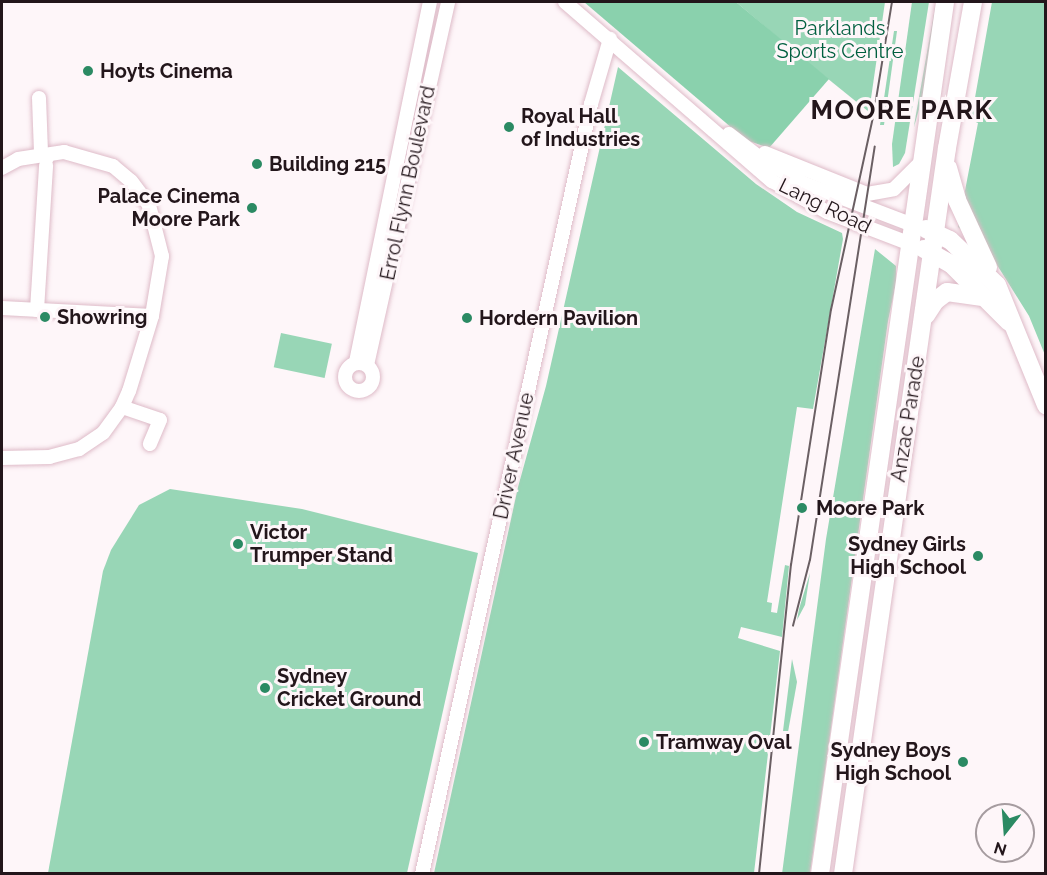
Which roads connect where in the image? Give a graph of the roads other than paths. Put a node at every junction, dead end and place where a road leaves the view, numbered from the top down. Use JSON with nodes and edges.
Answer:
{"nodes":[{"id":1,"x":430,"y":2,"type":"edge"},
{"id":2,"x":448,"y":2,"type":"edge"},
{"id":3,"x":565,"y":2,"type":"edge"},
{"id":4,"x":945,"y":2,"type":"edge"},
{"id":5,"x":973,"y":2,"type":"edge"},
{"id":6,"x":610,"y":39,"type":"junction"},
{"id":7,"x":39,"y":98,"type":"dead end"},
{"id":8,"x":693,"y":109,"type":"junction"},
{"id":9,"x":741,"y":142,"type":"junction"},
{"id":10,"x":947,"y":148,"type":"junction"},
{"id":11,"x":45,"y":159,"type":"junction"},
{"id":12,"x":920,"y":163,"type":"junction"},
{"id":13,"x":2,"y":168,"type":"edge"},
{"id":14,"x":913,"y":225,"type":"junction"},
{"id":15,"x":934,"y":232,"type":"junction"},
{"id":16,"x":911,"y":244,"type":"junction"},
{"id":17,"x":932,"y":253,"type":"junction"},
{"id":18,"x":997,"y":285,"type":"junction"},
{"id":19,"x":981,"y":297,"type":"junction"},
{"id":20,"x":2,"y":308,"type":"edge"},
{"id":21,"x":37,"y":310,"type":"junction"},
{"id":22,"x":152,"y":316,"type":"junction"},
{"id":23,"x":923,"y":323,"type":"junction"},
{"id":24,"x":1010,"y":324,"type":"junction"},
{"id":25,"x":1046,"y":405,"type":"edge"},
{"id":26,"x":122,"y":407,"type":"junction"},
{"id":27,"x":150,"y":444,"type":"dead end"},
{"id":28,"x":2,"y":458,"type":"edge"},
{"id":29,"x":422,"y":873,"type":"edge"},
{"id":30,"x":820,"y":873,"type":"edge"},
{"id":31,"x":843,"y":873,"type":"edge"}],
"edges":[{"from":1,"to":2,"type":"street","name":"Errol Flynn Boulevard"},
{"from":3,"to":6,"type":"street","name":"Lang Road"},
{"from":4,"to":12,"type":"main road","name":"Anzac Parade"},
{"from":5,"to":10,"type":"main road","name":"Anzac Parade"},
{"from":6,"to":8,"type":"street","name":"Lang Road"},
{"from":6,"to":29,"type":"street","name":"Driver Avenue"},
{"from":7,"to":11,"type":"street"},
{"from":8,"to":9,"type":"street","name":"Lang Road"},
{"from":8,"to":16,"type":"street","name":"Lang Road"},
{"from":9,"to":12,"type":"street"},
{"from":9,"to":14,"type":"street","name":"Lang Road"},
{"from":10,"to":15,"type":"main road","name":"Anzac Parade"},
{"from":10,"to":18,"type":"main road"},
{"from":11,"to":13,"type":"street"},
{"from":11,"to":21,"type":"street"},
{"from":11,"to":22,"type":"street"},
{"from":12,"to":14,"type":"main road","name":"Anzac Parade"},
{"from":14,"to":15,"type":"main road"},
{"from":14,"to":16,"type":"main road","name":"Anzac Parade"},
{"from":15,"to":17,"type":"main road","name":"Anzac Parade"},
{"from":15,"to":18,"type":"main road"},
{"from":16,"to":17,"type":"main road"},
{"from":16,"to":30,"type":"main road","name":"Anzac Parade"},
{"from":17,"to":19,"type":"main road"},
{"from":17,"to":23,"type":"main road","name":"Anzac Parade"},
{"from":18,"to":24,"type":"main road"},
{"from":19,"to":23,"type":"main road"},
{"from":19,"to":24,"type":"main road"},
{"from":20,"to":21,"type":"street"},
{"from":21,"to":22,"type":"street"},
{"from":22,"to":26,"type":"street"},
{"from":23,"to":31,"type":"main road","name":"Anzac Parade"},
{"from":24,"to":25,"type":"main road"},
{"from":26,"to":27,"type":"street"},
{"from":26,"to":28,"type":"street"}]}
